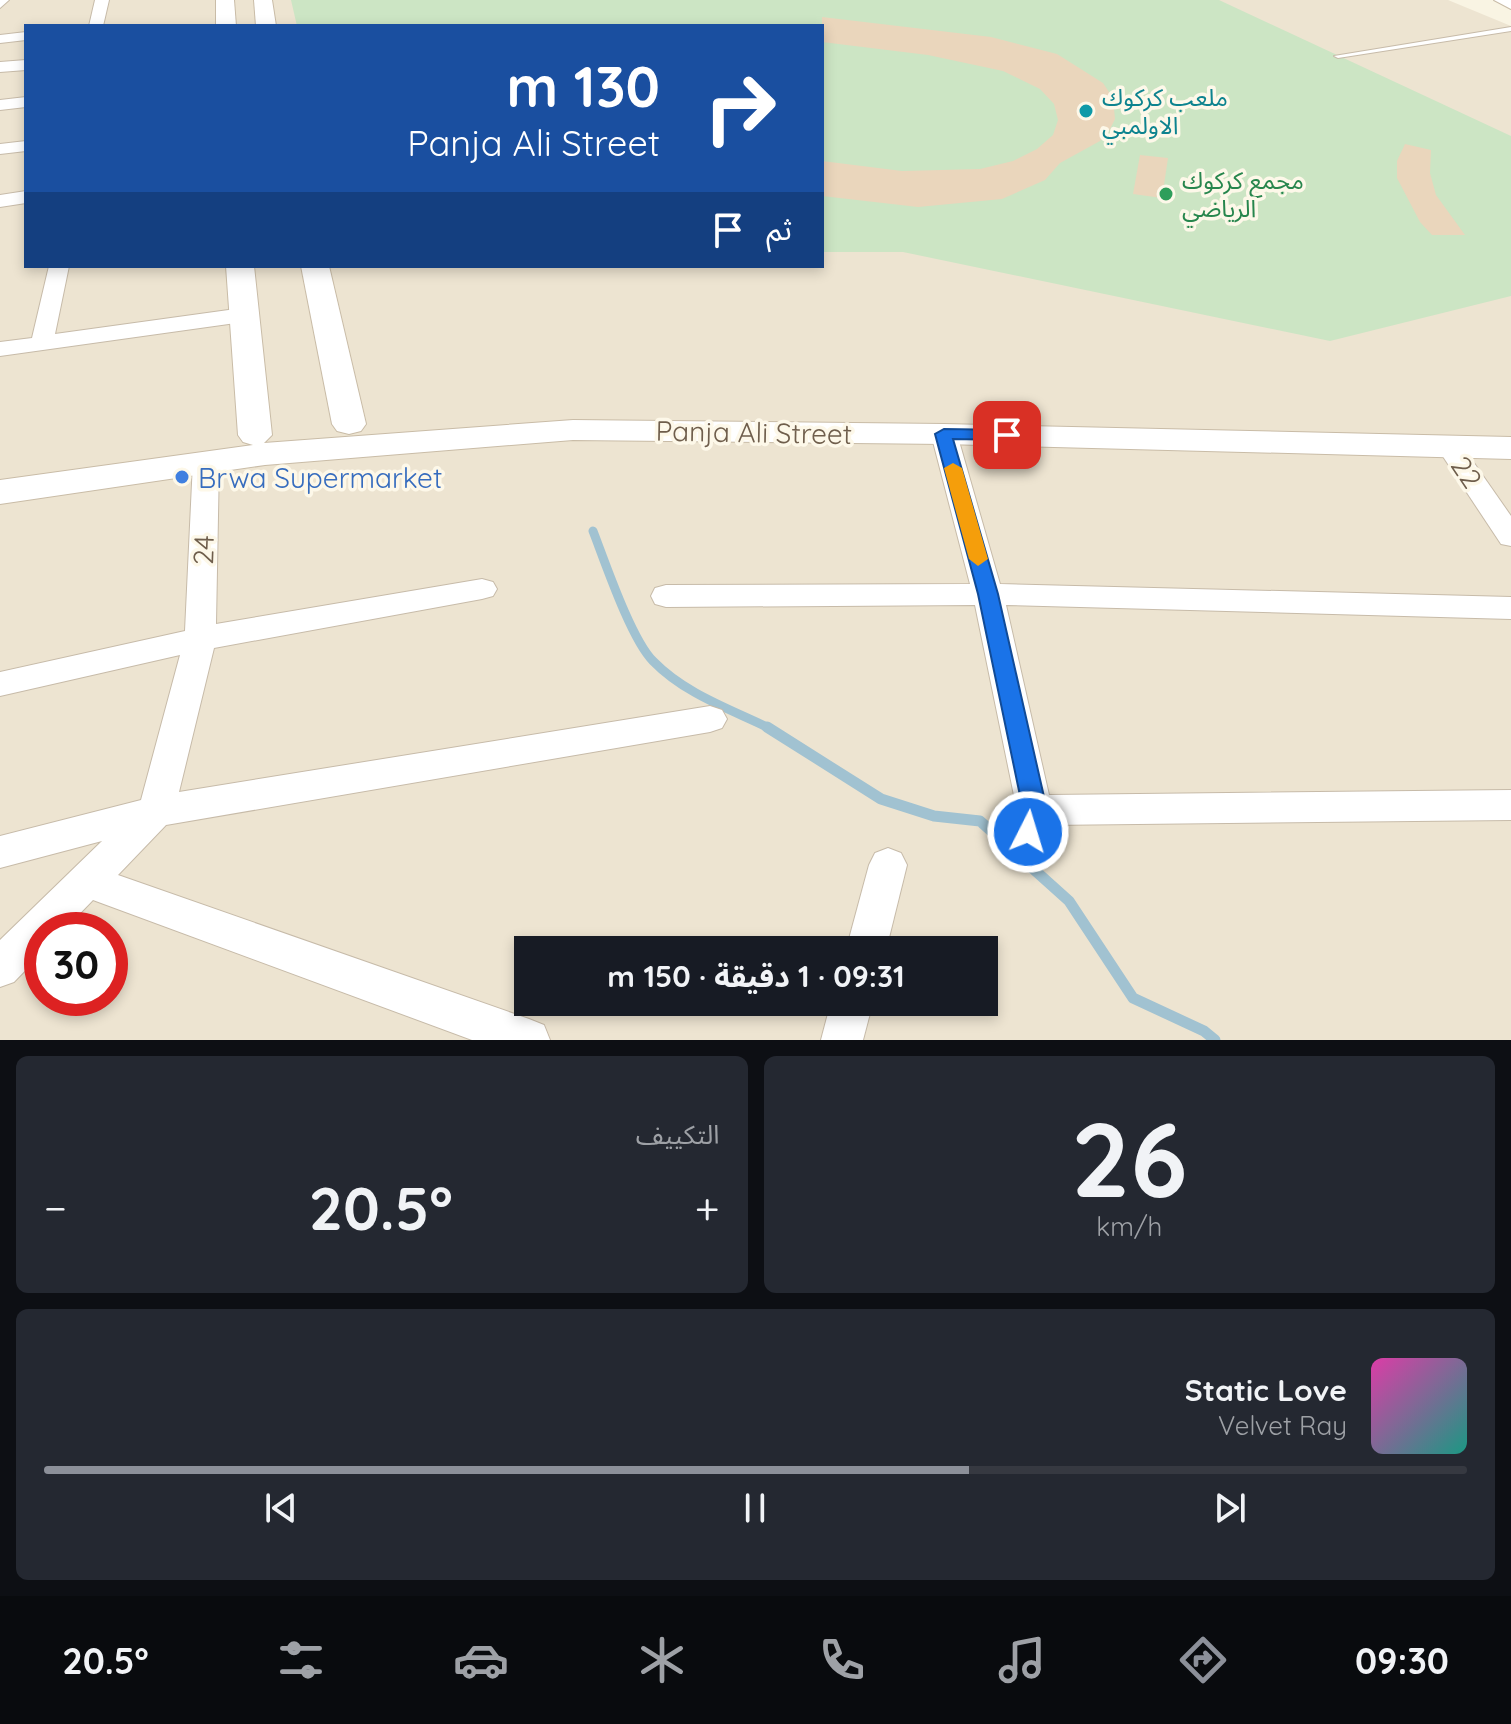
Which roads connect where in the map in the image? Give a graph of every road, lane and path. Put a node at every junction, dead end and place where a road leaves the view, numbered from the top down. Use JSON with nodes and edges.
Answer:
{"nodes":[{"id":1,"x":102,"y":0,"type":"edge"},
{"id":2,"x":225,"y":0,"type":"edge"},
{"id":3,"x":263,"y":0,"type":"edge"},
{"id":4,"x":1503,"y":0,"type":"edge"},
{"id":5,"x":1511,"y":3,"type":"edge"},
{"id":6,"x":96,"y":24,"type":"edge"},
{"id":7,"x":226,"y":24,"type":"edge"},
{"id":8,"x":266,"y":24,"type":"edge"},
{"id":9,"x":1511,"y":29,"type":"edge"},
{"id":10,"x":24,"y":36,"type":"edge"},
{"id":11,"x":0,"y":39,"type":"edge"},
{"id":12,"x":1338,"y":56,"type":"dead end"},
{"id":13,"x":24,"y":65,"type":"edge"},
{"id":14,"x":0,"y":67,"type":"edge"},
{"id":15,"x":24,"y":102,"type":"edge"},
{"id":16,"x":0,"y":105,"type":"edge"},
{"id":17,"x":24,"y":146,"type":"edge"},
{"id":18,"x":0,"y":149,"type":"edge"},
{"id":19,"x":24,"y":197,"type":"edge"},
{"id":20,"x":0,"y":201,"type":"edge"},
{"id":21,"x":59,"y":268,"type":"edge"},
{"id":22,"x":240,"y":268,"type":"edge"},
{"id":23,"x":315,"y":268,"type":"edge"},
{"id":24,"x":243,"y":315,"type":"junction"},
{"id":25,"x":42,"y":343,"type":"junction"},
{"id":26,"x":0,"y":349,"type":"edge"},
{"id":27,"x":824,"y":420,"type":"junction"},
{"id":28,"x":349,"y":424,"type":"junction"},
{"id":29,"x":1511,"y":424,"type":"edge"},
{"id":30,"x":944,"y":434,"type":"junction"},
{"id":31,"x":255,"y":435,"type":"junction"},
{"id":32,"x":1449,"y":446,"type":"junction"},
{"id":33,"x":1511,"y":448,"type":"edge"},
{"id":34,"x":206,"y":462,"type":"junction"},
{"id":35,"x":0,"y":470,"type":"edge"},
{"id":36,"x":0,"y":492,"type":"edge"},
{"id":37,"x":1511,"y":537,"type":"edge"},
{"id":38,"x":482,"y":589,"type":"dead end"},
{"id":39,"x":988,"y":594,"type":"junction"},
{"id":40,"x":666,"y":596,"type":"dead end"},
{"id":41,"x":1511,"y":608,"type":"edge"},
{"id":42,"x":200,"y":639,"type":"junction"},
{"id":43,"x":0,"y":684,"type":"edge"},
{"id":44,"x":710,"y":719,"type":"dead end"},
{"id":45,"x":1511,"y":805,"type":"edge"},
{"id":46,"x":156,"y":811,"type":"junction"},
{"id":47,"x":0,"y":852,"type":"edge"},
{"id":48,"x":888,"y":865,"type":"dead end"},
{"id":49,"x":87,"y":881,"type":"junction"},
{"id":50,"x":870,"y":936,"type":"edge"},
{"id":51,"x":0,"y":968,"type":"edge"},
{"id":52,"x":848,"y":1016,"type":"edge"},
{"id":53,"x":518,"y":1038,"type":"edge"},
{"id":54,"x":842,"y":1040,"type":"edge"}],
"edges":[{"from":1,"to":6,"type":"street"},
{"from":2,"to":7,"type":"main road"},
{"from":3,"to":8,"type":"main road"},
{"from":4,"to":5,"type":"main road"},
{"from":9,"to":12,"type":"lane"},
{"from":10,"to":11,"type":"street"},
{"from":13,"to":14,"type":"street"},
{"from":15,"to":16,"type":"street"},
{"from":17,"to":18,"type":"street"},
{"from":19,"to":20,"type":"street"},
{"from":21,"to":25,"type":"street"},
{"from":22,"to":24,"type":"main road"},
{"from":23,"to":28,"type":"main road"},
{"from":24,"to":25,"type":"street"},
{"from":24,"to":31,"type":"main road"},
{"from":25,"to":26,"type":"street"},
{"from":27,"to":28,"type":"main road","name":"Panja Ali Street"},
{"from":27,"to":29,"type":"main road","name":"Panja Ali Street"},
{"from":27,"to":30,"type":"main road","name":"Panja Ali Street"},
{"from":27,"to":34,"type":"main road","name":"Panja Ali Street"},
{"from":28,"to":31,"type":"main road","name":"Panja Ali Street"},
{"from":30,"to":32,"type":"main road","name":"Panja Ali Street"},
{"from":30,"to":39,"type":"street"},
{"from":31,"to":35,"type":"main road","name":"Panja Ali Street"},
{"from":32,"to":33,"type":"main road","name":"Panja Ali Street"},
{"from":32,"to":37,"type":"street","name":"22"},
{"from":34,"to":36,"type":"main road","name":"Panja Ali Street"},
{"from":34,"to":42,"type":"street","name":"24"},
{"from":38,"to":42,"type":"street"},
{"from":39,"to":40,"type":"street"},
{"from":39,"to":41,"type":"street"},
{"from":39,"to":45,"type":"street"},
{"from":42,"to":43,"type":"street"},
{"from":42,"to":46,"type":"street","name":"24"},
{"from":44,"to":46,"type":"street"},
{"from":46,"to":47,"type":"street"},
{"from":46,"to":49,"type":"street"},
{"from":48,"to":50,"type":"street"},
{"from":49,"to":51,"type":"street"},
{"from":49,"to":53,"type":"street"},
{"from":52,"to":54,"type":"street"}]}
